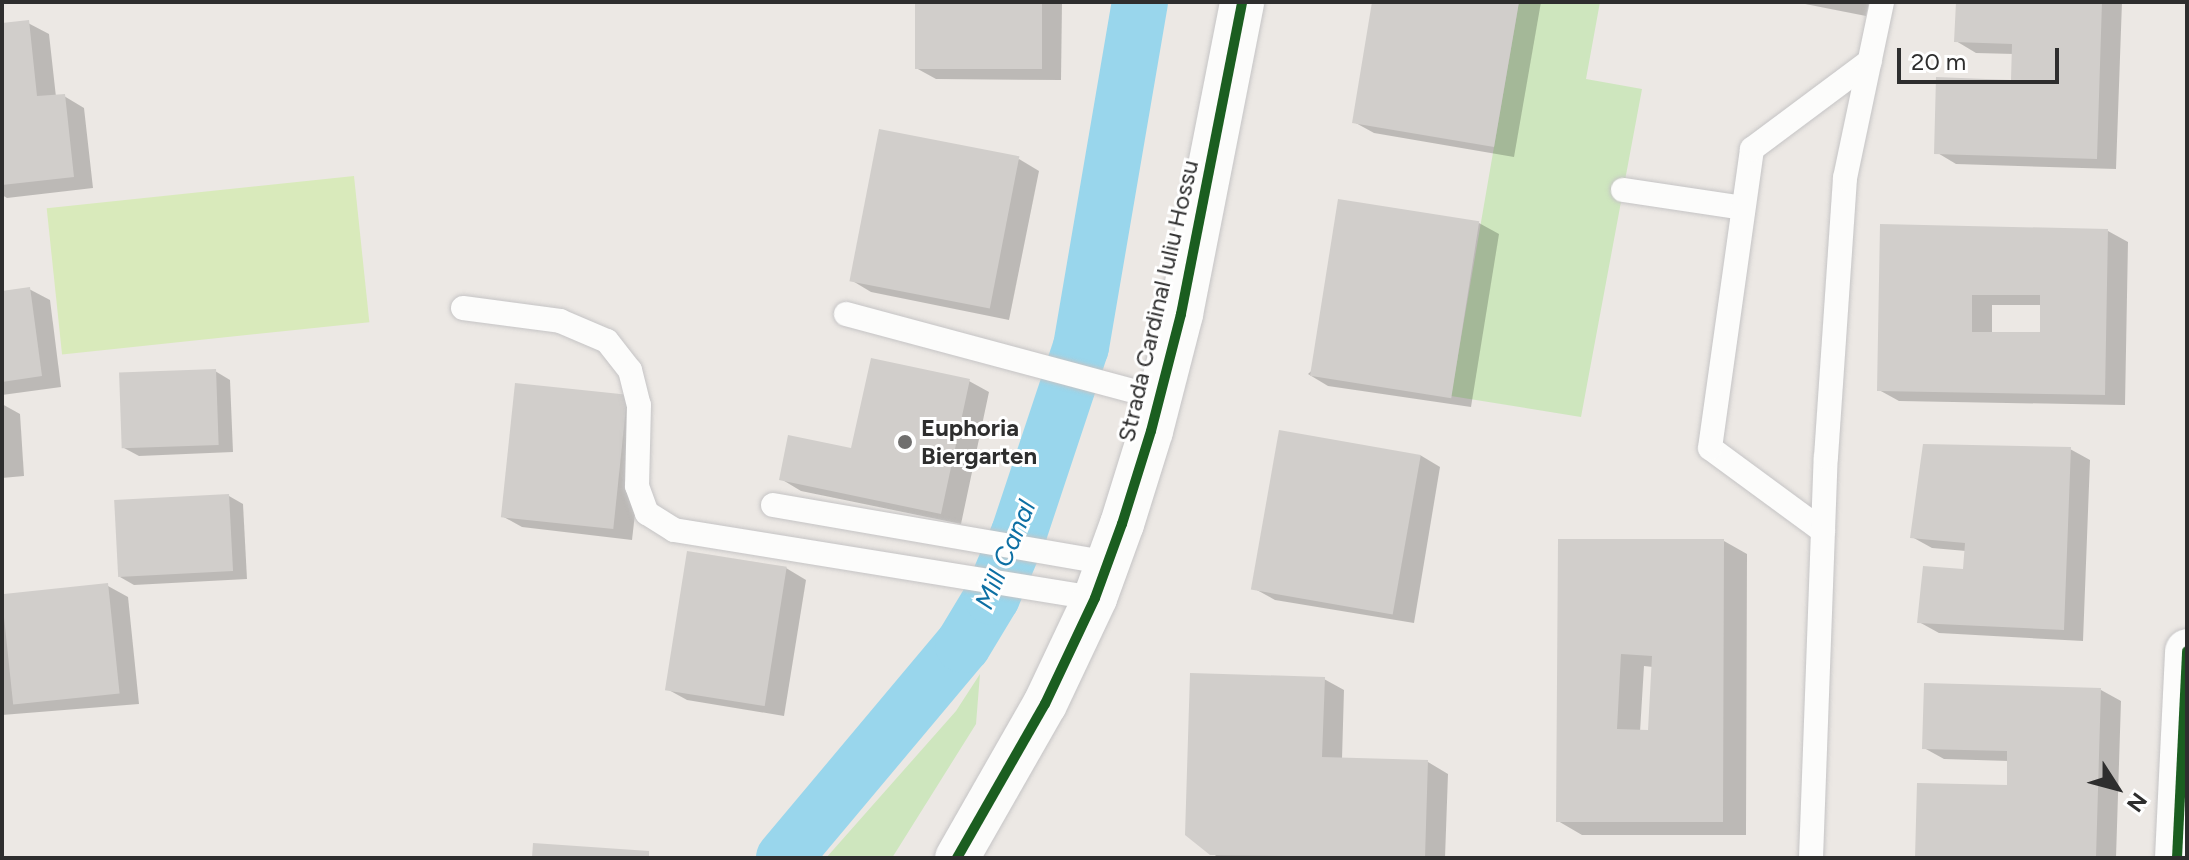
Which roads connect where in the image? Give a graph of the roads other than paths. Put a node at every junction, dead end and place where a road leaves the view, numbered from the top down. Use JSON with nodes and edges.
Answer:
{"nodes":[{"id":1,"x":1882,"y":2,"type":"edge"},
{"id":2,"x":1238,"y":3,"type":"edge"},
{"id":3,"x":1870,"y":61,"type":"junction"},
{"id":4,"x":1623,"y":190,"type":"dead end"},
{"id":5,"x":1743,"y":208,"type":"junction"},
{"id":6,"x":463,"y":308,"type":"dead end"},
{"id":7,"x":846,"y":314,"type":"dead end"},
{"id":8,"x":1160,"y":398,"type":"junction"},
{"id":9,"x":773,"y":505,"type":"dead end"},
{"id":10,"x":1823,"y":531,"type":"junction"},
{"id":11,"x":1101,"y":580,"type":"junction"},
{"id":12,"x":2187,"y":651,"type":"edge"},
{"id":13,"x":957,"y":858,"type":"edge"},
{"id":14,"x":1811,"y":858,"type":"edge"},
{"id":15,"x":2177,"y":858,"type":"edge"}],
"edges":[{"from":1,"to":3,"type":"lane"},
{"from":2,"to":8,"type":"street","name":"Strada Cardinal Iuliu Hossu"},
{"from":3,"to":5,"type":"lane"},
{"from":3,"to":10,"type":"lane"},
{"from":4,"to":5,"type":"lane"},
{"from":5,"to":10,"type":"lane"},
{"from":6,"to":11,"type":"lane"},
{"from":7,"to":8,"type":"lane"},
{"from":8,"to":11,"type":"street","name":"Strada Cardinal Iuliu Hossu"},
{"from":9,"to":11,"type":"lane"},
{"from":10,"to":14,"type":"lane"},
{"from":11,"to":13,"type":"street","name":"Strada Cardinal Iuliu Hossu"},
{"from":12,"to":15,"type":"street"}]}
